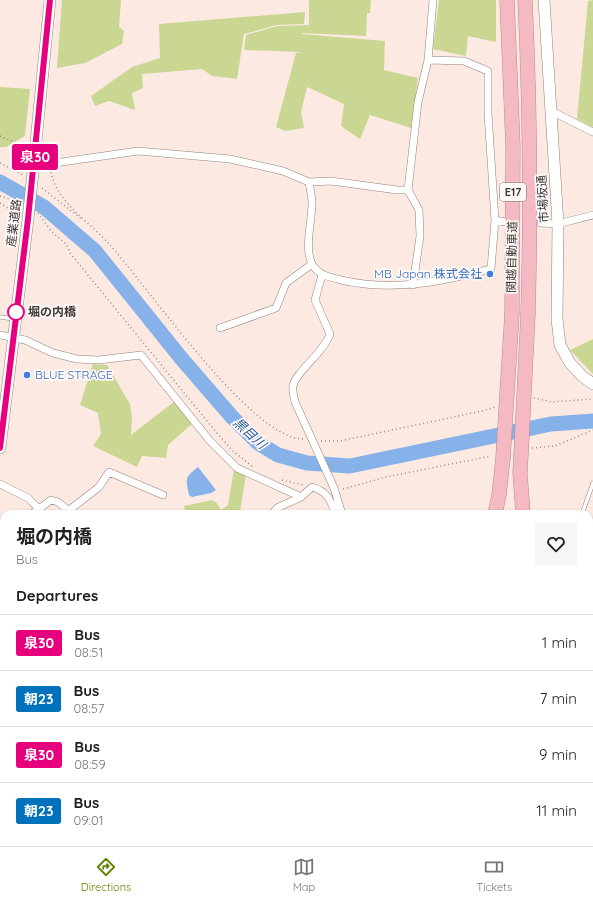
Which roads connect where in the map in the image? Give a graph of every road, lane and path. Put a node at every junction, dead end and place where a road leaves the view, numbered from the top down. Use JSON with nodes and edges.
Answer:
{"nodes":[{"id":1,"x":50,"y":0,"type":"edge"},
{"id":2,"x":433,"y":0,"type":"edge"},
{"id":3,"x":507,"y":0,"type":"edge"},
{"id":4,"x":525,"y":0,"type":"edge"},
{"id":5,"x":544,"y":0,"type":"edge"},
{"id":6,"x":428,"y":60,"type":"junction"},
{"id":7,"x":551,"y":111,"type":"junction"},
{"id":8,"x":593,"y":132,"type":"edge"},
{"id":9,"x":0,"y":136,"type":"edge"},
{"id":10,"x":35,"y":150,"type":"junction"},
{"id":11,"x":0,"y":163,"type":"edge"},
{"id":12,"x":49,"y":164,"type":"junction"},
{"id":13,"x":31,"y":171,"type":"junction"},
{"id":14,"x":309,"y":182,"type":"junction"},
{"id":15,"x":40,"y":187,"type":"dead end"},
{"id":16,"x":408,"y":190,"type":"junction"},
{"id":17,"x":0,"y":196,"type":"edge"},
{"id":18,"x":0,"y":203,"type":"edge"},
{"id":19,"x":24,"y":204,"type":"dead end"},
{"id":20,"x":27,"y":215,"type":"junction"},
{"id":21,"x":593,"y":215,"type":"edge"},
{"id":22,"x":495,"y":220,"type":"junction"},
{"id":23,"x":505,"y":222,"type":"dead end"},
{"id":24,"x":541,"y":223,"type":"dead end"},
{"id":25,"x":88,"y":224,"type":"junction"},
{"id":26,"x":558,"y":224,"type":"junction"},
{"id":27,"x":312,"y":264,"type":"junction"},
{"id":28,"x":322,"y":275,"type":"junction"},
{"id":29,"x":413,"y":285,"type":"junction"},
{"id":30,"x":0,"y":316,"type":"edge"},
{"id":31,"x":15,"y":319,"type":"junction"},
{"id":32,"x":220,"y":328,"type":"dead end"},
{"id":33,"x":0,"y":335,"type":"edge"},
{"id":34,"x":14,"y":338,"type":"junction"},
{"id":35,"x":593,"y":384,"type":"edge"},
{"id":36,"x":529,"y":399,"type":"dead end"},
{"id":37,"x":593,"y":399,"type":"edge"},
{"id":38,"x":496,"y":406,"type":"dead end"},
{"id":39,"x":593,"y":430,"type":"edge"},
{"id":40,"x":315,"y":444,"type":"junction"},
{"id":41,"x":555,"y":446,"type":"dead end"},
{"id":42,"x":0,"y":448,"type":"edge"},
{"id":43,"x":475,"y":459,"type":"dead end"},
{"id":44,"x":255,"y":468,"type":"dead end"},
{"id":45,"x":278,"y":478,"type":"dead end"},
{"id":46,"x":0,"y":484,"type":"edge"},
{"id":47,"x":593,"y":484,"type":"edge"},
{"id":48,"x":312,"y":487,"type":"junction"},
{"id":49,"x":335,"y":491,"type":"junction"},
{"id":50,"x":163,"y":495,"type":"dead end"},
{"id":51,"x":301,"y":497,"type":"junction"},
{"id":52,"x":39,"y":509,"type":"joint"},
{"id":53,"x":68,"y":510,"type":"edge"},
{"id":54,"x":72,"y":510,"type":"edge"},
{"id":55,"x":275,"y":510,"type":"edge"},
{"id":56,"x":333,"y":510,"type":"edge"},
{"id":57,"x":341,"y":510,"type":"edge"},
{"id":58,"x":496,"y":510,"type":"edge"},
{"id":59,"x":523,"y":510,"type":"edge"},
{"id":60,"x":583,"y":510,"type":"edge"}],
"edges":[{"from":1,"to":10,"type":"street","name":"産業道路"},
{"from":2,"to":6,"type":"street"},
{"from":3,"to":58,"type":"highway","name":"関越自動車道","number":"E17","bridge":true},
{"from":4,"to":59,"type":"highway","name":"関越自動車道","number":"E17","bridge":true},
{"from":5,"to":7,"type":"street","name":"市場坂通"},
{"from":6,"to":16,"type":"street"},
{"from":6,"to":22,"type":"street"},
{"from":7,"to":8,"type":"street"},
{"from":7,"to":26,"type":"street","name":"市場坂通"},
{"from":9,"to":10,"type":"path"},
{"from":10,"to":13,"type":"street","name":"産業道路"},
{"from":11,"to":13,"type":"path"},
{"from":12,"to":13,"type":"street"},
{"from":12,"to":14,"type":"street"},
{"from":12,"to":25,"type":"path"},
{"from":13,"to":20,"type":"street","name":"産業道路","bridge":true},
{"from":14,"to":16,"type":"street"},
{"from":14,"to":27,"type":"street"},
{"from":15,"to":25,"type":"path"},
{"from":16,"to":29,"type":"street"},
{"from":17,"to":19,"type":"path"},
{"from":18,"to":20,"type":"path"},
{"from":20,"to":31,"type":"street","name":"産業道路"},
{"from":20,"to":44,"type":"path"},
{"from":21,"to":26,"type":"street"},
{"from":22,"to":23,"type":"street"},
{"from":22,"to":29,"type":"street"},
{"from":24,"to":26,"type":"street"},
{"from":25,"to":40,"type":"path"},
{"from":26,"to":35,"type":"street","name":"市場坂通"},
{"from":27,"to":28,"type":"street"},
{"from":27,"to":32,"type":"street"},
{"from":28,"to":29,"type":"street"},
{"from":28,"to":40,"type":"street"},
{"from":30,"to":31,"type":"lane"},
{"from":31,"to":34,"type":"street","name":"産業道路"},
{"from":33,"to":34,"type":"street"},
{"from":34,"to":42,"type":"street","name":"産業道路"},
{"from":34,"to":51,"type":"street"},
{"from":36,"to":37,"type":"path"},
{"from":38,"to":40,"type":"path"},
{"from":39,"to":41,"type":"path"},
{"from":40,"to":49,"type":"street"},
{"from":43,"to":49,"type":"path"},
{"from":45,"to":48,"type":"path"},
{"from":46,"to":52,"type":"street"},
{"from":47,"to":60,"type":"lane"},
{"from":48,"to":51,"type":"street"},
{"from":48,"to":56,"type":"street"},
{"from":49,"to":57,"type":"street"},
{"from":50,"to":54,"type":"street"},
{"from":51,"to":55,"type":"street"},
{"from":52,"to":53,"type":"street"}]}
